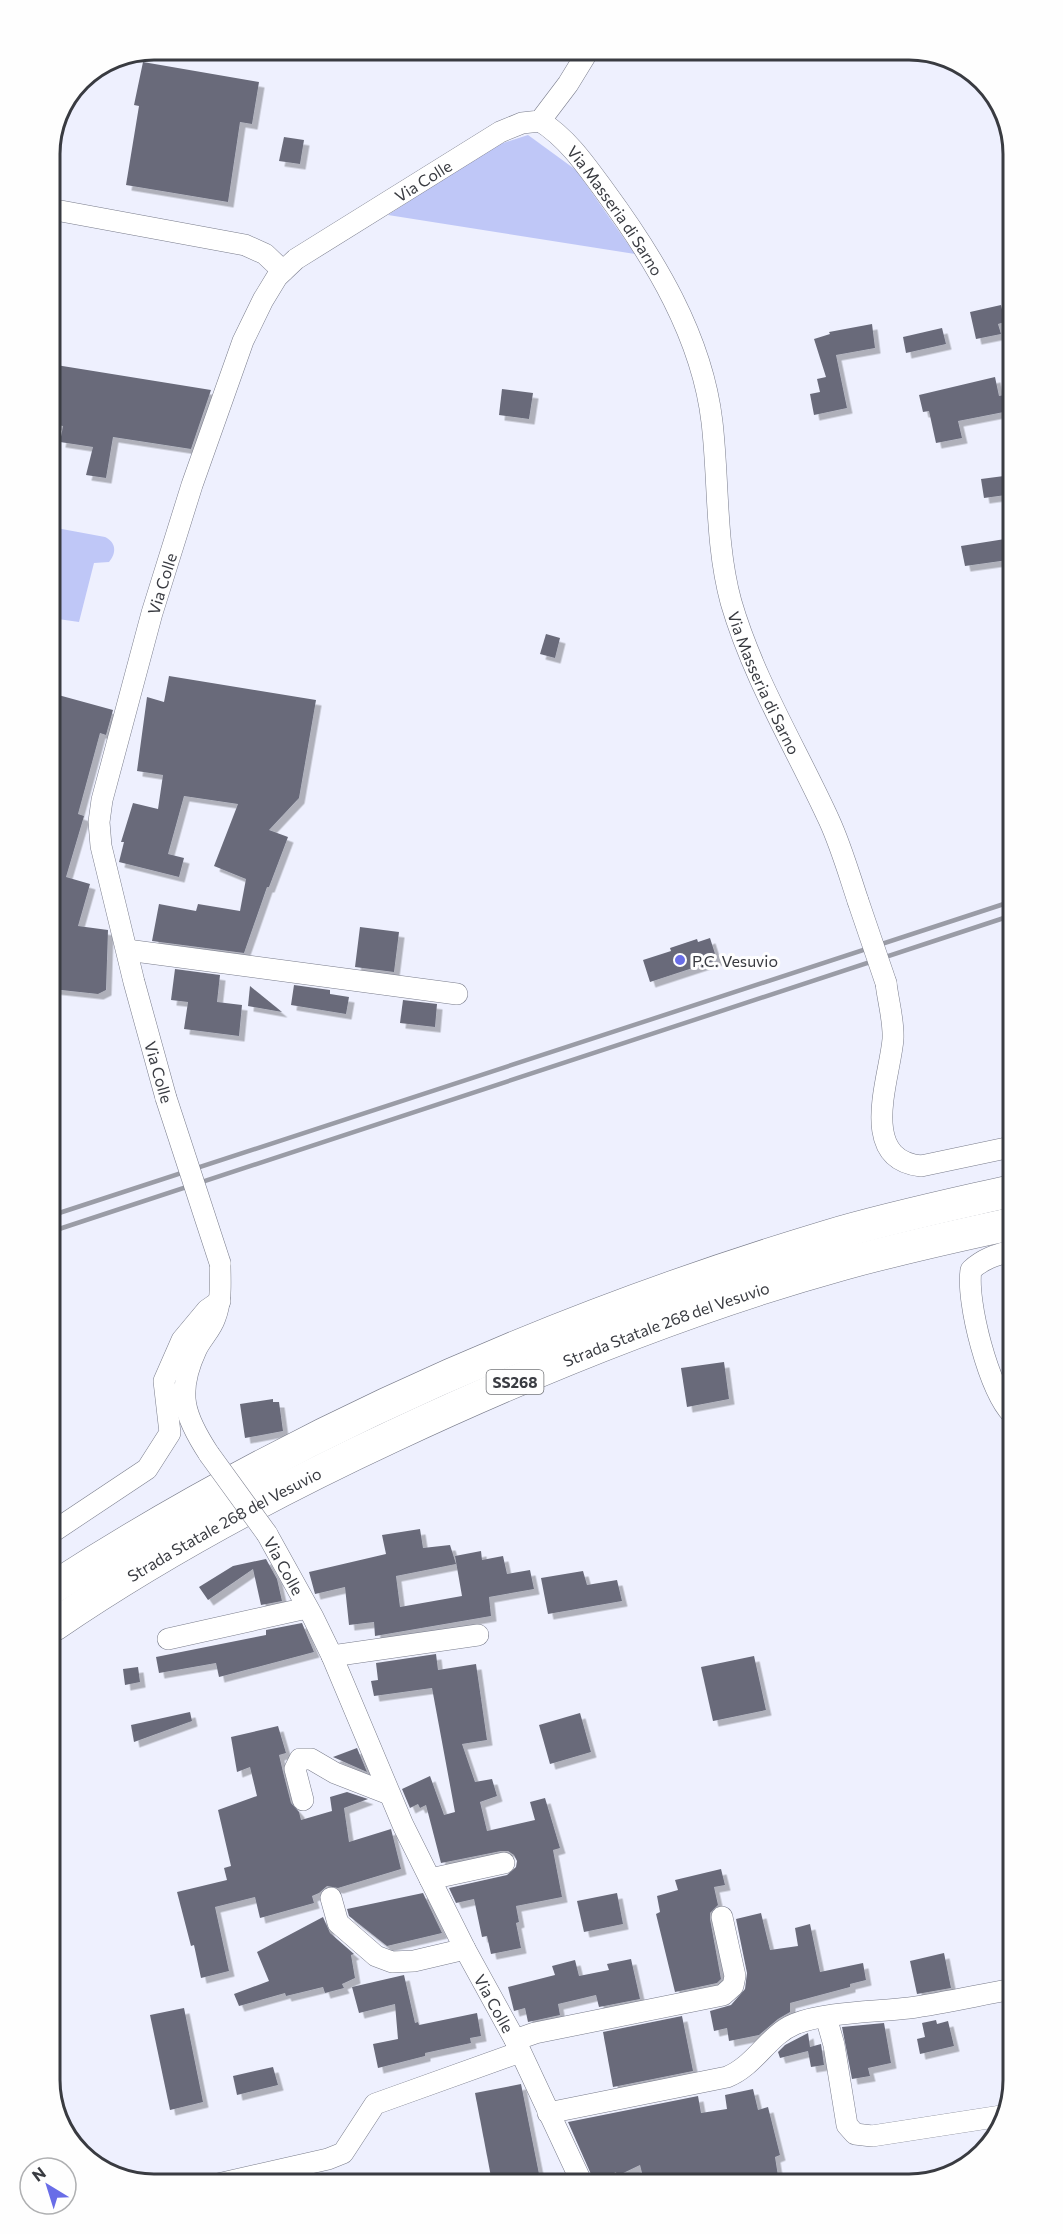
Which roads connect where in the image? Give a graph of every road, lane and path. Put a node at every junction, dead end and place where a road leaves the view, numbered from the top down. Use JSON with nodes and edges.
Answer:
{"nodes":[{"id":1,"x":583,"y":60,"type":"edge"},
{"id":2,"x":540,"y":121,"type":"junction"},
{"id":3,"x":60,"y":211,"type":"edge"},
{"id":4,"x":283,"y":271,"type":"junction"},
{"id":5,"x":127,"y":950,"type":"junction"},
{"id":6,"x":457,"y":994,"type":"dead end"},
{"id":7,"x":1003,"y":1149,"type":"edge"},
{"id":8,"x":1003,"y":1193,"type":"edge"},
{"id":9,"x":1003,"y":1226,"type":"edge"},
{"id":10,"x":1003,"y":1253,"type":"edge"},
{"id":11,"x":220,"y":1301,"type":"junction"},
{"id":12,"x":1003,"y":1401,"type":"edge"},
{"id":13,"x":60,"y":1527,"type":"edge"},
{"id":14,"x":60,"y":1583,"type":"edge"},
{"id":15,"x":307,"y":1608,"type":"junction"},
{"id":16,"x":60,"y":1621,"type":"edge"},
{"id":17,"x":478,"y":1635,"type":"dead end"},
{"id":18,"x":168,"y":1639,"type":"dead end"},
{"id":19,"x":332,"y":1656,"type":"junction"},
{"id":20,"x":390,"y":1794,"type":"junction"},
{"id":21,"x":303,"y":1800,"type":"dead end"},
{"id":22,"x":504,"y":1863,"type":"dead end"},
{"id":23,"x":430,"y":1880,"type":"junction"},
{"id":24,"x":331,"y":1898,"type":"dead end"},
{"id":25,"x":722,"y":1917,"type":"dead end"},
{"id":26,"x":465,"y":1949,"type":"junction"},
{"id":27,"x":1003,"y":1991,"type":"edge"},
{"id":28,"x":826,"y":2017,"type":"junction"},
{"id":29,"x":517,"y":2046,"type":"junction"},
{"id":30,"x":548,"y":2113,"type":"junction"},
{"id":31,"x":995,"y":2117,"type":"edge"},
{"id":32,"x":262,"y":2174,"type":"edge"},
{"id":33,"x":578,"y":2174,"type":"edge"}],
"edges":[{"from":1,"to":2,"type":"street"},
{"from":2,"to":4,"type":"street","name":"Via Colle"},
{"from":2,"to":7,"type":"street","name":"Via Masseria di Sarno","bridge":true},
{"from":3,"to":4,"type":"street"},
{"from":4,"to":5,"type":"street","name":"Via Colle"},
{"from":5,"to":6,"type":"street"},
{"from":5,"to":11,"type":"street","name":"Via Colle","bridge":true},
{"from":8,"to":14,"type":"highway","name":"Strada Statale 268 del Vesuvio","number":"SS268"},
{"from":9,"to":16,"type":"highway","name":"Strada Statale 268 del Vesuvio","number":"SS268"},
{"from":10,"to":12,"type":"street"},
{"from":11,"to":13,"type":"street"},
{"from":11,"to":15,"type":"street","name":"Via Colle","bridge":true},
{"from":15,"to":18,"type":"street"},
{"from":15,"to":19,"type":"street","name":"Via Colle"},
{"from":17,"to":19,"type":"street"},
{"from":19,"to":20,"type":"street","name":"Via Colle"},
{"from":20,"to":21,"type":"street"},
{"from":20,"to":23,"type":"street","name":"Via Colle"},
{"from":22,"to":23,"type":"street"},
{"from":23,"to":26,"type":"street","name":"Via Colle"},
{"from":24,"to":26,"type":"street"},
{"from":25,"to":29,"type":"street"},
{"from":26,"to":29,"type":"street","name":"Via Colle"},
{"from":27,"to":28,"type":"street"},
{"from":28,"to":30,"type":"street"},
{"from":28,"to":31,"type":"street"},
{"from":29,"to":30,"type":"street","name":"Via Colle"},
{"from":29,"to":32,"type":"street"},
{"from":30,"to":33,"type":"street","name":"Via Colle"}]}
